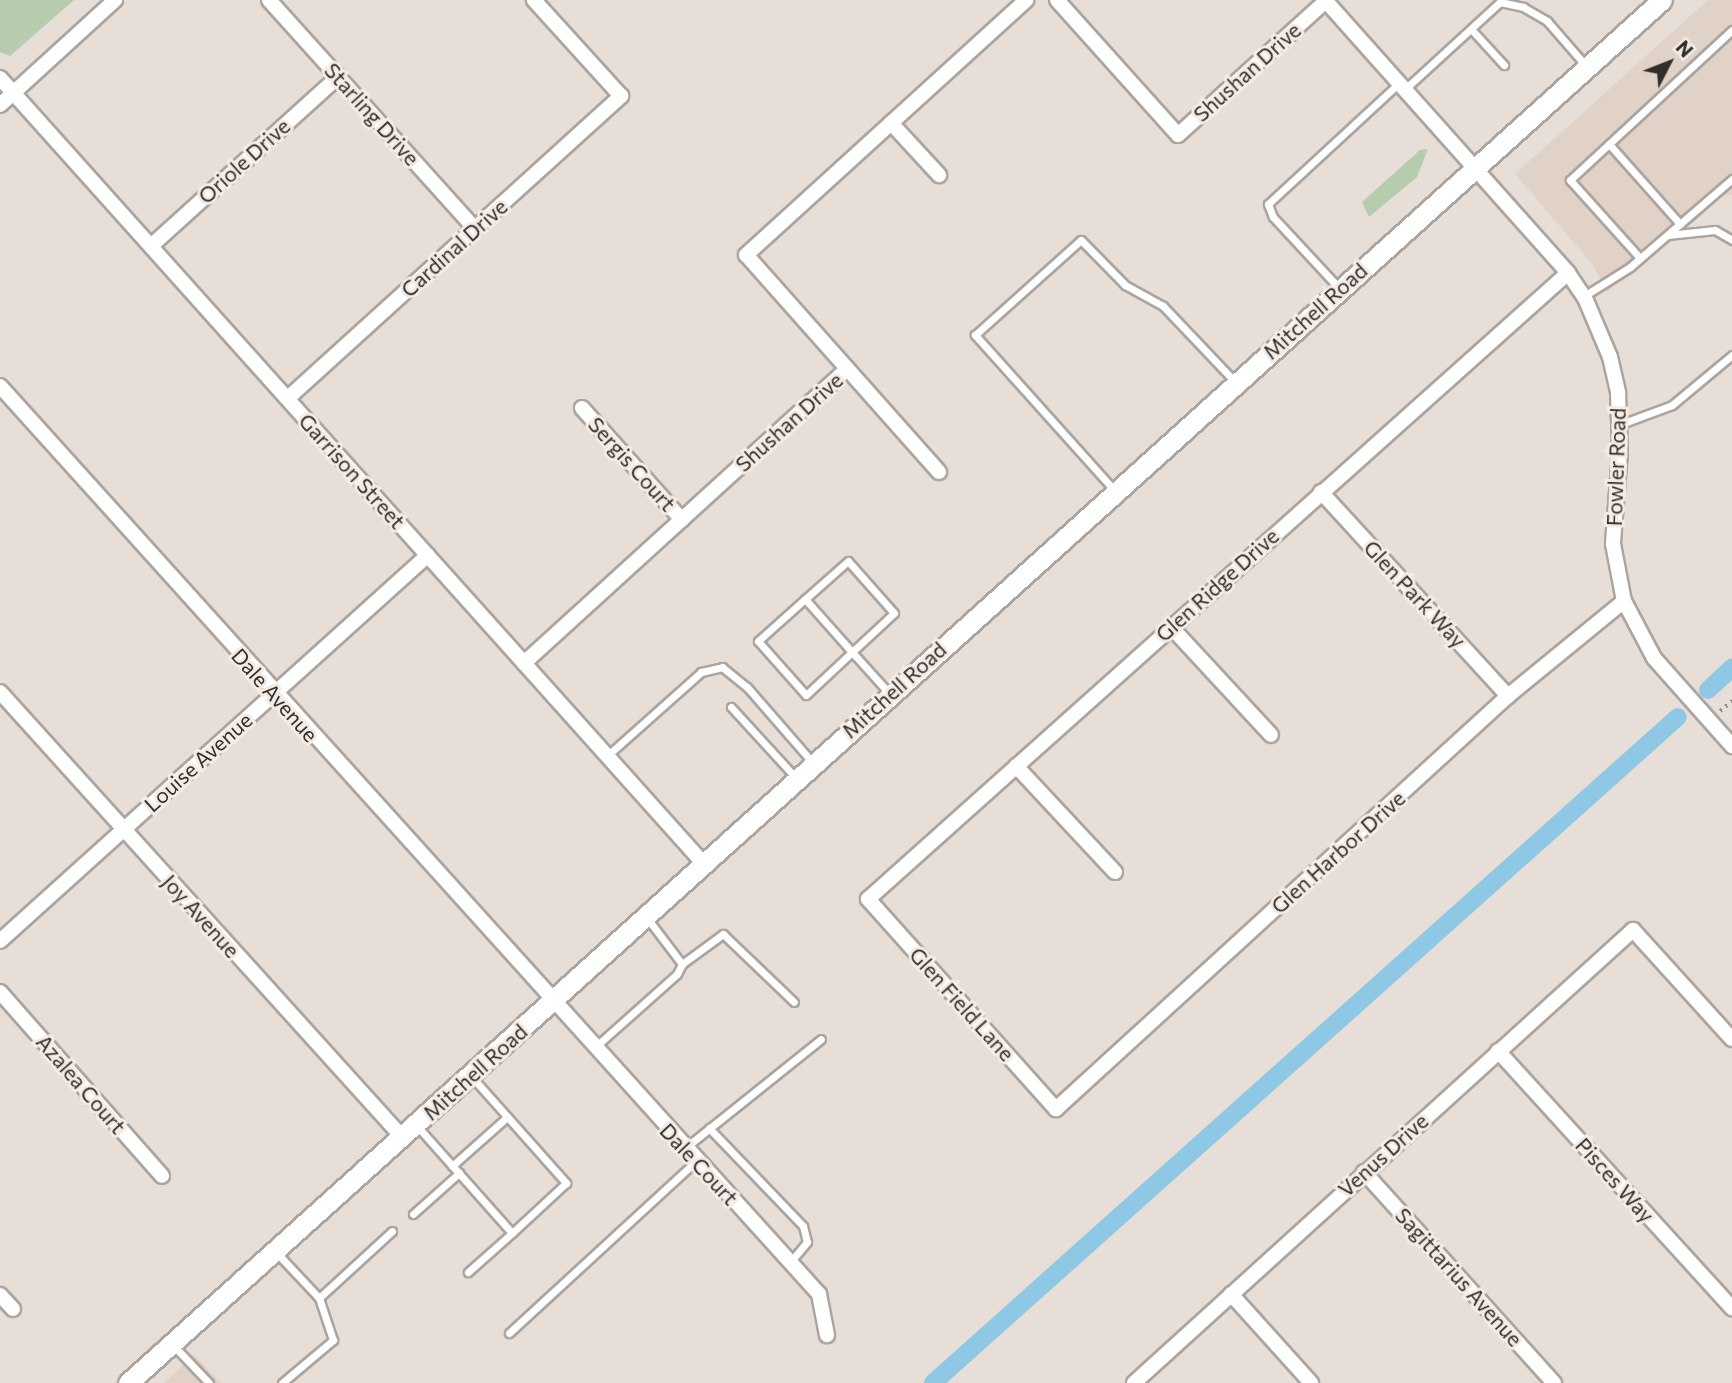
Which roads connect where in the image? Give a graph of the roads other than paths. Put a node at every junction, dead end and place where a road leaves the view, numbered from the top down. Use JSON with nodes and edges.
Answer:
{"nodes":[{"id":1,"x":115,"y":0,"type":"edge"},
{"id":2,"x":269,"y":0,"type":"edge"},
{"id":3,"x":534,"y":0,"type":"edge"},
{"id":4,"x":1026,"y":0,"type":"edge"},
{"id":5,"x":1057,"y":0,"type":"edge"},
{"id":6,"x":1662,"y":0,"type":"edge"},
{"id":7,"x":1326,"y":1,"type":"edge"},
{"id":8,"x":1471,"y":29,"type":"junction"},
{"id":9,"x":1732,"y":30,"type":"edge"},
{"id":10,"x":1504,"y":65,"type":"dead end"},
{"id":11,"x":1587,"y":67,"type":"junction"},
{"id":12,"x":338,"y":77,"type":"junction"},
{"id":13,"x":0,"y":78,"type":"edge"},
{"id":14,"x":1402,"y":86,"type":"junction"},
{"id":15,"x":13,"y":93,"type":"junction"},
{"id":16,"x":0,"y":105,"type":"edge"},
{"id":17,"x":891,"y":123,"type":"junction"},
{"id":18,"x":1609,"y":144,"type":"junction"},
{"id":19,"x":1476,"y":168,"type":"junction"},
{"id":20,"x":939,"y":175,"type":"dead end"},
{"id":21,"x":1732,"y":179,"type":"edge"},
{"id":22,"x":1680,"y":224,"type":"junction"},
{"id":23,"x":475,"y":229,"type":"junction"},
{"id":24,"x":1667,"y":235,"type":"junction"},
{"id":25,"x":1732,"y":240,"type":"edge"},
{"id":26,"x":151,"y":246,"type":"junction"},
{"id":27,"x":1640,"y":258,"type":"junction"},
{"id":28,"x":1568,"y":273,"type":"junction"},
{"id":29,"x":1340,"y":289,"type":"junction"},
{"id":30,"x":1583,"y":296,"type":"junction"},
{"id":31,"x":1732,"y":355,"type":"edge"},
{"id":32,"x":847,"y":369,"type":"junction"},
{"id":33,"x":1235,"y":383,"type":"junction"},
{"id":34,"x":0,"y":386,"type":"edge"},
{"id":35,"x":288,"y":398,"type":"junction"},
{"id":36,"x":582,"y":408,"type":"dead end"},
{"id":37,"x":1620,"y":425,"type":"junction"},
{"id":38,"x":939,"y":472,"type":"dead end"},
{"id":39,"x":1115,"y":491,"type":"junction"},
{"id":40,"x":1321,"y":492,"type":"junction"},
{"id":41,"x":682,"y":520,"type":"junction"},
{"id":42,"x":428,"y":555,"type":"junction"},
{"id":43,"x":805,"y":599,"type":"junction"},
{"id":44,"x":1624,"y":601,"type":"junction"},
{"id":45,"x":1171,"y":627,"type":"junction"},
{"id":46,"x":852,"y":652,"type":"junction"},
{"id":47,"x":524,"y":663,"type":"junction"},
{"id":48,"x":0,"y":692,"type":"edge"},
{"id":49,"x":274,"y":694,"type":"junction"},
{"id":50,"x":890,"y":694,"type":"junction"},
{"id":51,"x":1508,"y":696,"type":"junction"},
{"id":52,"x":732,"y":707,"type":"dead end"},
{"id":53,"x":1271,"y":735,"type":"dead end"},
{"id":54,"x":1732,"y":747,"type":"edge"},
{"id":55,"x":607,"y":756,"type":"junction"},
{"id":56,"x":814,"y":764,"type":"junction"},
{"id":57,"x":1016,"y":766,"type":"junction"},
{"id":58,"x":797,"y":779,"type":"junction"},
{"id":59,"x":123,"y":830,"type":"junction"},
{"id":60,"x":705,"y":864,"type":"junction"},
{"id":61,"x":1115,"y":872,"type":"dead end"},
{"id":62,"x":868,"y":899,"type":"joint"},
{"id":63,"x":646,"y":917,"type":"junction"},
{"id":64,"x":0,"y":941,"type":"edge"},
{"id":65,"x":682,"y":964,"type":"junction"},
{"id":66,"x":0,"y":992,"type":"edge"},
{"id":67,"x":552,"y":1002,"type":"junction"},
{"id":68,"x":794,"y":1002,"type":"dead end"},
{"id":69,"x":821,"y":1039,"type":"dead end"},
{"id":70,"x":1732,"y":1039,"type":"edge"},
{"id":71,"x":594,"y":1048,"type":"junction"},
{"id":72,"x":1498,"y":1051,"type":"junction"},
{"id":73,"x":472,"y":1077,"type":"junction"},
{"id":74,"x":1056,"y":1109,"type":"joint"},
{"id":75,"x":507,"y":1117,"type":"junction"},
{"id":76,"x":709,"y":1128,"type":"junction"},
{"id":77,"x":409,"y":1132,"type":"junction"},
{"id":78,"x":684,"y":1148,"type":"junction"},
{"id":79,"x":696,"y":1161,"type":"junction"},
{"id":80,"x":452,"y":1166,"type":"junction"},
{"id":81,"x":1364,"y":1172,"type":"junction"},
{"id":82,"x":459,"y":1173,"type":"junction"},
{"id":83,"x":162,"y":1176,"type":"dead end"},
{"id":84,"x":413,"y":1214,"type":"dead end"},
{"id":85,"x":392,"y":1231,"type":"dead end"},
{"id":86,"x":512,"y":1233,"type":"junction"},
{"id":87,"x":274,"y":1250,"type":"junction"},
{"id":88,"x":790,"y":1262,"type":"junction"},
{"id":89,"x":468,"y":1272,"type":"dead end"},
{"id":90,"x":1231,"y":1294,"type":"junction"},
{"id":91,"x":0,"y":1295,"type":"edge"},
{"id":92,"x":318,"y":1298,"type":"junction"},
{"id":93,"x":1732,"y":1308,"type":"edge"},
{"id":94,"x":13,"y":1309,"type":"dead end"},
{"id":95,"x":509,"y":1333,"type":"dead end"},
{"id":96,"x":827,"y":1335,"type":"dead end"},
{"id":97,"x":172,"y":1343,"type":"junction"},
{"id":98,"x":128,"y":1383,"type":"edge"},
{"id":99,"x":209,"y":1383,"type":"edge"},
{"id":100,"x":282,"y":1383,"type":"edge"},
{"id":101,"x":1134,"y":1383,"type":"edge"},
{"id":102,"x":1311,"y":1383,"type":"edge"},
{"id":103,"x":1554,"y":1383,"type":"edge"}],
"edges":[{"from":1,"to":15,"type":"street"},
{"from":2,"to":12,"type":"street","name":"Starling Drive"},
{"from":3,"to":23,"type":"street","name":"Cardinal Drive"},
{"from":4,"to":17,"type":"street","name":"Shushan Drive"},
{"from":5,"to":7,"type":"street","name":"Shushan Drive"},
{"from":6,"to":11,"type":"main road","name":"Mitchell Road"},
{"from":7,"to":14,"type":"street","name":"Fowler Road"},
{"from":8,"to":10,"type":"lane"},
{"from":8,"to":11,"type":"lane"},
{"from":8,"to":14,"type":"lane"},
{"from":9,"to":18,"type":"lane"},
{"from":11,"to":19,"type":"main road","name":"Mitchell Road"},
{"from":12,"to":23,"type":"street","name":"Starling Drive"},
{"from":12,"to":26,"type":"street","name":"Oriole Drive"},
{"from":13,"to":15,"type":"street","name":"Garrison Street"},
{"from":14,"to":19,"type":"street","name":"Fowler Road"},
{"from":14,"to":29,"type":"lane"},
{"from":15,"to":16,"type":"street"},
{"from":15,"to":26,"type":"street","name":"Garrison Street"},
{"from":17,"to":20,"type":"street"},
{"from":17,"to":32,"type":"street","name":"Shushan Drive"},
{"from":18,"to":22,"type":"lane"},
{"from":18,"to":27,"type":"lane"},
{"from":19,"to":28,"type":"street","name":"Fowler Road"},
{"from":19,"to":29,"type":"main road","name":"Mitchell Road"},
{"from":21,"to":22,"type":"lane"},
{"from":22,"to":24,"type":"lane"},
{"from":23,"to":35,"type":"street","name":"Cardinal Drive"},
{"from":24,"to":25,"type":"lane"},
{"from":24,"to":27,"type":"lane"},
{"from":26,"to":35,"type":"street","name":"Garrison Street"},
{"from":27,"to":30,"type":"lane"},
{"from":28,"to":30,"type":"street","name":"Fowler Road"},
{"from":28,"to":40,"type":"street","name":"Glen Ridge Drive"},
{"from":29,"to":33,"type":"main road","name":"Mitchell Road"},
{"from":30,"to":37,"type":"street","name":"Fowler Road"},
{"from":31,"to":37,"type":"lane"},
{"from":32,"to":38,"type":"street"},
{"from":32,"to":41,"type":"street","name":"Shushan Drive"},
{"from":33,"to":39,"type":"main road","name":"Mitchell Road"},
{"from":33,"to":39,"type":"lane"},
{"from":34,"to":49,"type":"street","name":"Dale Avenue"},
{"from":35,"to":42,"type":"street","name":"Garrison Street"},
{"from":36,"to":41,"type":"street","name":"Sergis Court"},
{"from":37,"to":44,"type":"street","name":"Fowler Road"},
{"from":39,"to":50,"type":"main road","name":"Mitchell Road"},
{"from":40,"to":45,"type":"street","name":"Glen Ridge Drive"},
{"from":40,"to":51,"type":"street","name":"Glen Park Way"},
{"from":41,"to":47,"type":"street","name":"Shushan Drive"},
{"from":42,"to":47,"type":"street","name":"Garrison Street"},
{"from":42,"to":49,"type":"street","name":"Louise Avenue"},
{"from":43,"to":46,"type":"lane"},
{"from":43,"to":46,"type":"lane"},
{"from":43,"to":46,"type":"lane"},
{"from":44,"to":51,"type":"street","name":"Glen Harbor Drive"},
{"from":44,"to":54,"type":"street","name":"Fowler Road"},
{"from":45,"to":53,"type":"street"},
{"from":45,"to":57,"type":"street","name":"Glen Ridge Drive"},
{"from":46,"to":50,"type":"lane"},
{"from":47,"to":55,"type":"street","name":"Garrison Street"},
{"from":48,"to":59,"type":"street","name":"Joy Avenue"},
{"from":49,"to":59,"type":"street","name":"Louise Avenue"},
{"from":49,"to":67,"type":"street","name":"Dale Avenue"},
{"from":50,"to":56,"type":"main road","name":"Mitchell Road"},
{"from":51,"to":74,"type":"street","name":"Glen Harbor Drive"},
{"from":52,"to":58,"type":"lane"},
{"from":55,"to":56,"type":"lane"},
{"from":55,"to":60,"type":"street","name":"Garrison Street"},
{"from":56,"to":58,"type":"main road","name":"Mitchell Road"},
{"from":57,"to":61,"type":"street"},
{"from":57,"to":62,"type":"street","name":"Glen Ridge Drive"},
{"from":58,"to":60,"type":"main road","name":"Mitchell Road"},
{"from":59,"to":64,"type":"street","name":"Louise Avenue"},
{"from":59,"to":77,"type":"street","name":"Joy Avenue"},
{"from":60,"to":63,"type":"main road","name":"Mitchell Road"},
{"from":62,"to":74,"type":"street","name":"Glen Field Lane"},
{"from":63,"to":65,"type":"lane"},
{"from":63,"to":67,"type":"main road","name":"Mitchell Road"},
{"from":65,"to":68,"type":"lane"},
{"from":65,"to":71,"type":"lane"},
{"from":66,"to":83,"type":"street","name":"Azalea Court"},
{"from":67,"to":71,"type":"street","name":"Dale Court"},
{"from":67,"to":73,"type":"main road","name":"Mitchell Road"},
{"from":69,"to":76,"type":"lane"},
{"from":70,"to":72,"type":"street","name":"Venus Drive"},
{"from":71,"to":78,"type":"street","name":"Dale Court"},
{"from":72,"to":81,"type":"street","name":"Venus Drive"},
{"from":72,"to":93,"type":"street","name":"Pisces Way"},
{"from":73,"to":75,"type":"lane"},
{"from":73,"to":77,"type":"main road","name":"Mitchell Road"},
{"from":75,"to":80,"type":"lane"},
{"from":75,"to":86,"type":"lane"},
{"from":76,"to":78,"type":"lane"},
{"from":76,"to":88,"type":"lane"},
{"from":77,"to":80,"type":"lane"},
{"from":77,"to":87,"type":"main road","name":"Mitchell Road"},
{"from":78,"to":79,"type":"street","name":"Dale Court"},
{"from":79,"to":88,"type":"street","name":"Dale Court"},
{"from":79,"to":95,"type":"lane"},
{"from":80,"to":82,"type":"lane"},
{"from":81,"to":90,"type":"street","name":"Venus Drive"},
{"from":81,"to":103,"type":"street","name":"Sagittarius Avenue"},
{"from":82,"to":84,"type":"lane"},
{"from":82,"to":86,"type":"lane"},
{"from":85,"to":92,"type":"lane"},
{"from":86,"to":89,"type":"lane"},
{"from":87,"to":92,"type":"lane"},
{"from":87,"to":97,"type":"main road","name":"Mitchell Road"},
{"from":88,"to":96,"type":"street","name":"Dale Court"},
{"from":90,"to":101,"type":"street","name":"Venus Drive"},
{"from":90,"to":102,"type":"street"},
{"from":91,"to":94,"type":"street"},
{"from":92,"to":100,"type":"lane"},
{"from":97,"to":98,"type":"main road","name":"Mitchell Road"},
{"from":97,"to":99,"type":"lane"}]}
